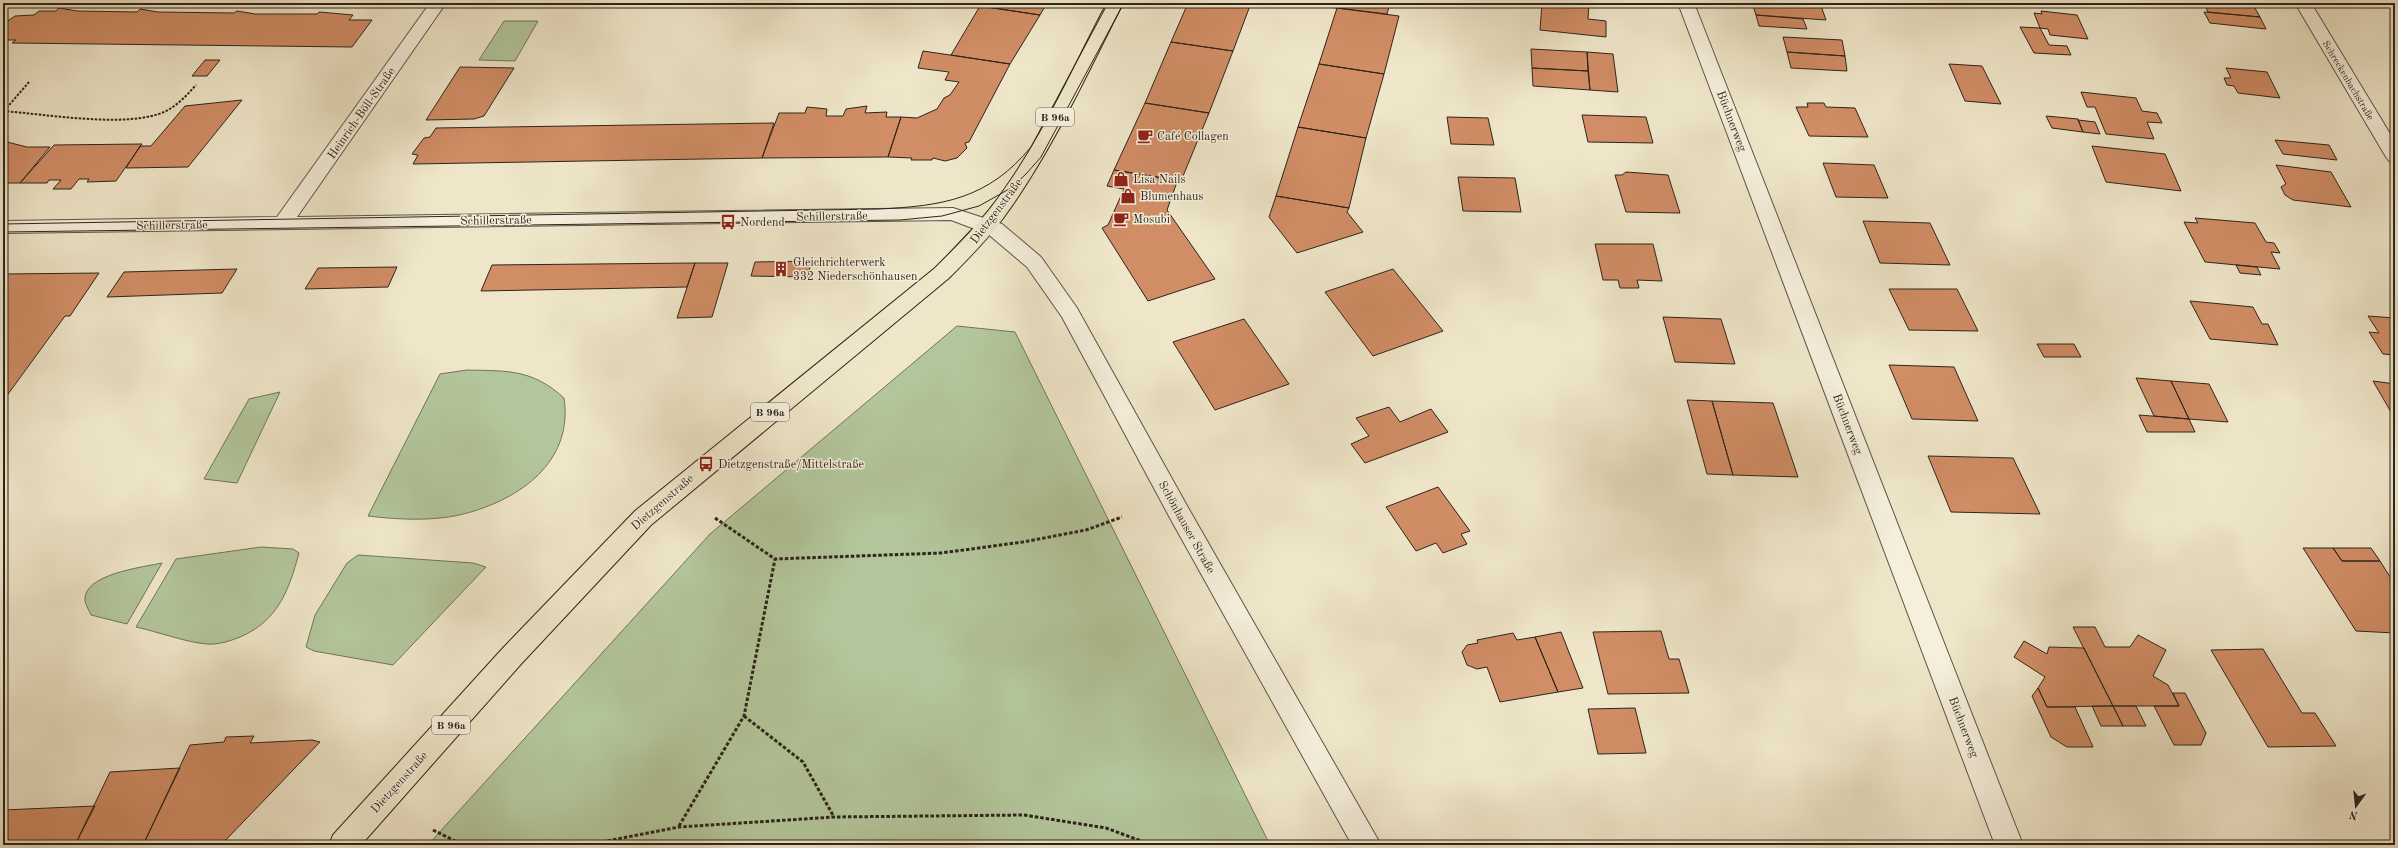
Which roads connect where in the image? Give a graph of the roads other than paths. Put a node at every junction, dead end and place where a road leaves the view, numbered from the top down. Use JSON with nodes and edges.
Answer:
{"nodes":[{"id":1,"x":438,"y":3,"type":"edge"},
{"id":2,"x":1115,"y":3,"type":"edge"},
{"id":3,"x":1686,"y":3,"type":"edge"},
{"id":4,"x":2303,"y":3,"type":"edge"},
{"id":5,"x":2395,"y":157,"type":"edge"},
{"id":6,"x":283,"y":223,"type":"junction"},
{"id":7,"x":987,"y":226,"type":"junction"},
{"id":8,"x":3,"y":227,"type":"edge"},
{"id":9,"x":343,"y":845,"type":"edge"},
{"id":10,"x":1367,"y":845,"type":"edge"},
{"id":11,"x":2009,"y":845,"type":"edge"}],
"edges":[{"from":1,"to":6,"type":"street","name":"Heinrich-Böll-Straße"},
{"from":2,"to":7,"type":"main road","name":"Dietzgenstraße","number":"B 96a"},
{"from":3,"to":11,"type":"street","name":"Büchnerweg"},
{"from":4,"to":5,"type":"street","name":"Schreckenbachstraße"},
{"from":6,"to":7,"type":"street","name":"Schillerstraße"},
{"from":6,"to":8,"type":"street","name":"Schillerstraße"},
{"from":7,"to":9,"type":"main road","name":"Dietzgenstraße","number":"B 96a"},
{"from":7,"to":10,"type":"street","name":"Schönhauser Straße"}]}
